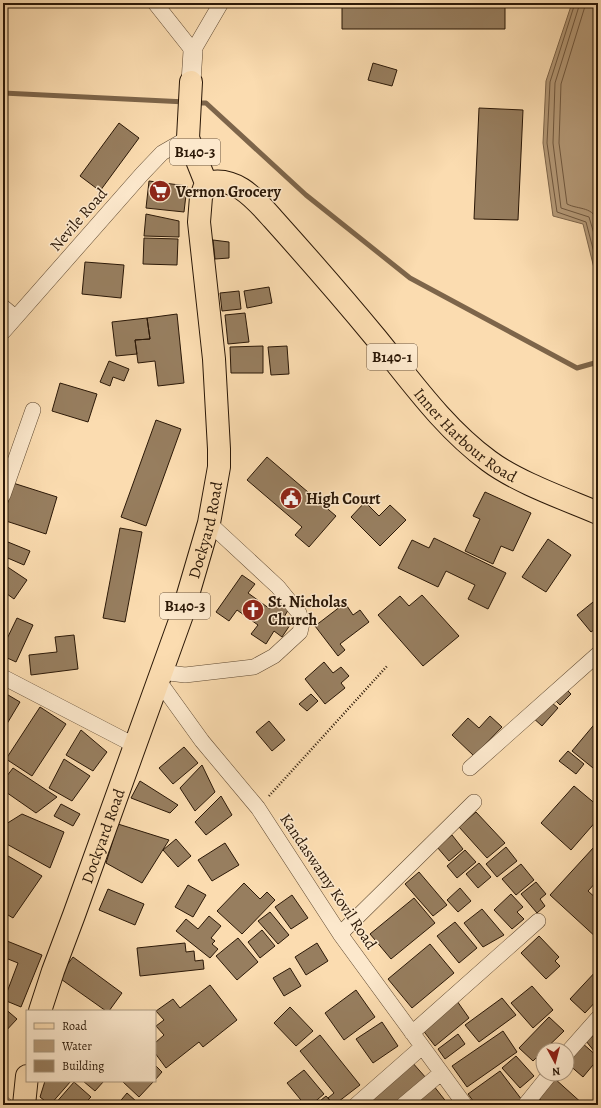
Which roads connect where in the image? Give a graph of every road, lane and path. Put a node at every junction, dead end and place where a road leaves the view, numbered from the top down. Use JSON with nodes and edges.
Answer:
{"nodes":[{"id":1,"x":155,"y":3,"type":"edge"},
{"id":2,"x":221,"y":3,"type":"edge"},
{"id":3,"x":193,"y":51,"type":"junction"},
{"id":4,"x":191,"y":82,"type":"joint"},
{"id":5,"x":188,"y":129,"type":"junction"},
{"id":6,"x":206,"y":183,"type":"junction"},
{"id":7,"x":3,"y":307,"type":"edge"},
{"id":8,"x":15,"y":317,"type":"junction"},
{"id":9,"x":3,"y":332,"type":"edge"},
{"id":10,"x":33,"y":410,"type":"dead end"},
{"id":11,"x":3,"y":495,"type":"edge"},
{"id":12,"x":598,"y":513,"type":"edge"},
{"id":13,"x":209,"y":523,"type":"junction"},
{"id":14,"x":598,"y":654,"type":"edge"},
{"id":15,"x":388,"y":665,"type":"dead end"},
{"id":16,"x":160,"y":676,"type":"junction"},
{"id":17,"x":3,"y":677,"type":"edge"},
{"id":18,"x":136,"y":746,"type":"junction"},
{"id":19,"x":470,"y":768,"type":"dead end"},
{"id":20,"x":474,"y":802,"type":"dead end"},
{"id":21,"x":258,"y":808,"type":"junction"},
{"id":22,"x":538,"y":921,"type":"dead end"},
{"id":23,"x":340,"y":934,"type":"junction"},
{"id":24,"x":40,"y":1010,"type":"edge"},
{"id":25,"x":598,"y":1018,"type":"edge"},
{"id":26,"x":412,"y":1033,"type":"junction"},
{"id":27,"x":575,"y":1044,"type":"edge"},
{"id":28,"x":422,"y":1047,"type":"junction"},
{"id":29,"x":441,"y":1073,"type":"junction"},
{"id":30,"x":26,"y":1082,"type":"edge"},
{"id":31,"x":544,"y":1082,"type":"edge"},
{"id":32,"x":24,"y":1105,"type":"edge"},
{"id":33,"x":356,"y":1105,"type":"edge"},
{"id":34,"x":404,"y":1105,"type":"edge"},
{"id":35,"x":465,"y":1105,"type":"edge"},
{"id":36,"x":525,"y":1105,"type":"edge"}],
"edges":[{"from":1,"to":3,"type":"street"},
{"from":2,"to":3,"type":"street"},
{"from":3,"to":4,"type":"street"},
{"from":4,"to":5,"type":"main road","number":"B140-3"},
{"from":5,"to":6,"type":"main road","number":"B140-3"},
{"from":5,"to":8,"type":"street","name":"Nevile Road"},
{"from":6,"to":12,"type":"main road","name":"Inner Harbour Road","number":"B140-1"},
{"from":6,"to":13,"type":"main road","name":"Dockyard Road","number":"B140-3"},
{"from":7,"to":8,"type":"street"},
{"from":8,"to":9,"type":"street","name":"Nevile Road"},
{"from":10,"to":11,"type":"street"},
{"from":13,"to":16,"type":"main road","name":"Dockyard Road","number":"B140-3"},
{"from":13,"to":16,"type":"street"},
{"from":14,"to":19,"type":"street"},
{"from":15,"to":21,"type":"path"},
{"from":16,"to":18,"type":"main road","name":"Dockyard Road","number":"B140-3"},
{"from":16,"to":21,"type":"street","name":"Kandaswamy Kovil Road"},
{"from":17,"to":18,"type":"street"},
{"from":18,"to":24,"type":"main road","name":"Dockyard Road","number":"B140-3"},
{"from":20,"to":23,"type":"street"},
{"from":21,"to":23,"type":"street","name":"Kandaswamy Kovil Road"},
{"from":22,"to":26,"type":"street"},
{"from":23,"to":26,"type":"street","name":"Kandaswamy Kovil Road"},
{"from":25,"to":27,"type":"street"},
{"from":26,"to":28,"type":"street","name":"Kandaswamy Kovil Road"},
{"from":28,"to":29,"type":"street","name":"Kandaswamy Kovil Road"},
{"from":28,"to":33,"type":"street"},
{"from":29,"to":34,"type":"street"},
{"from":29,"to":35,"type":"street","name":"Kandaswamy Kovil Road"},
{"from":30,"to":32,"type":"main road"},
{"from":31,"to":36,"type":"street"}]}
